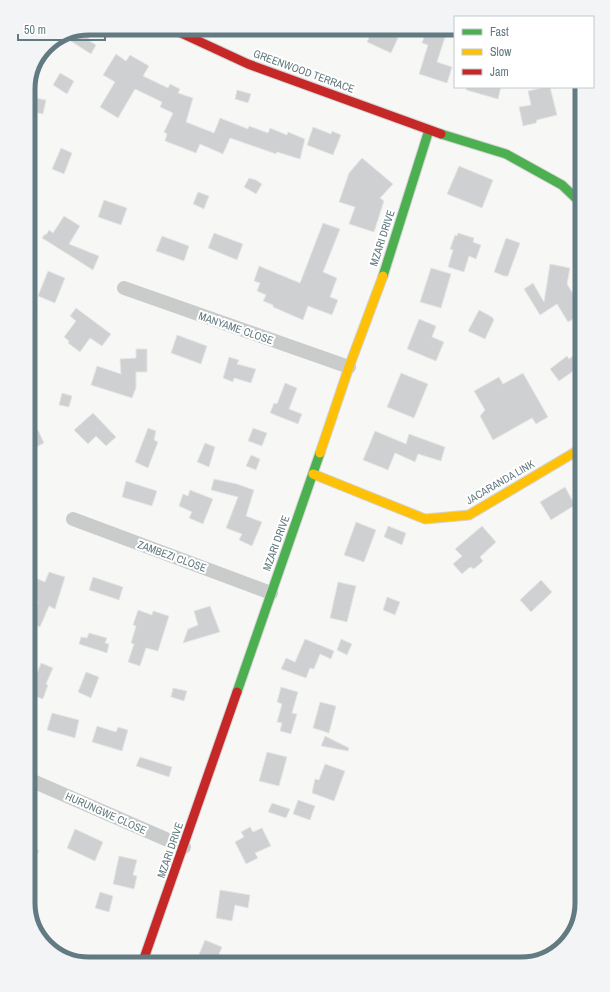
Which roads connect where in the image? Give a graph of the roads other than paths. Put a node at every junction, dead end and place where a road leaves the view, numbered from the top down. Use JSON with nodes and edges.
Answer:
{"nodes":[{"id":1,"x":185,"y":35,"type":"edge"},
{"id":2,"x":429,"y":130,"type":"junction"},
{"id":3,"x":575,"y":197,"type":"edge"},
{"id":4,"x":124,"y":288,"type":"dead end"},
{"id":5,"x":349,"y":367,"type":"junction"},
{"id":6,"x":575,"y":452,"type":"edge"},
{"id":7,"x":313,"y":474,"type":"junction"},
{"id":8,"x":73,"y":519,"type":"dead end"},
{"id":9,"x":271,"y":593,"type":"junction"},
{"id":10,"x":35,"y":781,"type":"edge"},
{"id":11,"x":184,"y":847,"type":"junction"},
{"id":12,"x":145,"y":957,"type":"edge"}],
"edges":[{"from":1,"to":2,"type":"street","name":"GREENWOOD TERRACE"},
{"from":2,"to":3,"type":"street","name":"GREENWOOD TERRACE"},
{"from":2,"to":5,"type":"street","name":"MZARI DRIVE"},
{"from":4,"to":5,"type":"street","name":"MANYAME CLOSE"},
{"from":5,"to":7,"type":"street","name":"MZARI DRIVE"},
{"from":6,"to":7,"type":"street","name":"JACARANDA LINK"},
{"from":7,"to":9,"type":"street","name":"MZARI DRIVE"},
{"from":8,"to":9,"type":"street","name":"ZAMBEZI CLOSE"},
{"from":9,"to":11,"type":"street","name":"MZARI DRIVE"},
{"from":10,"to":11,"type":"street","name":"HURUNGWE CLOSE"},
{"from":11,"to":12,"type":"street","name":"MZARI DRIVE"}]}
